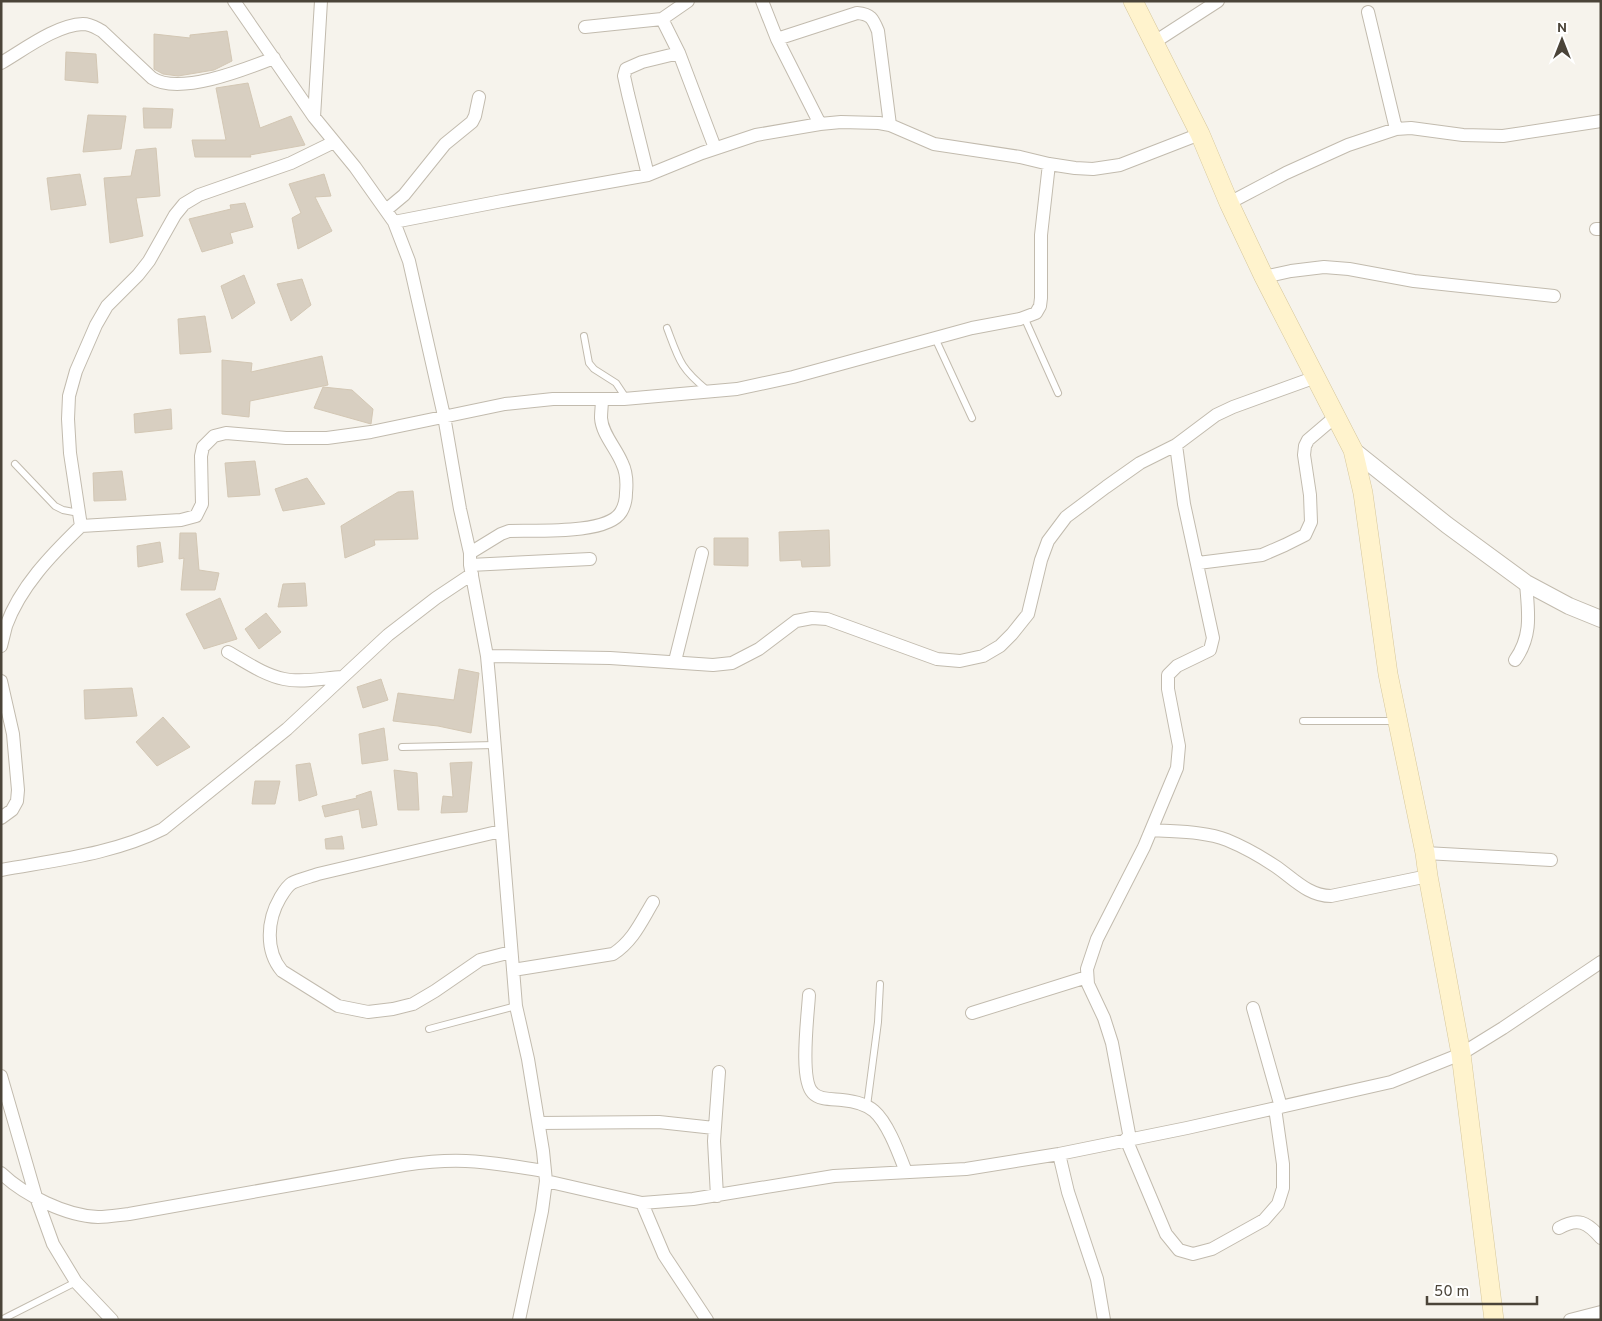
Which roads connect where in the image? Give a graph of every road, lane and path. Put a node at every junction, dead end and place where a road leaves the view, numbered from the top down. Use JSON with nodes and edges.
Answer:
{"nodes":[{"id":1,"x":234,"y":1,"type":"edge"},
{"id":2,"x":321,"y":1,"type":"edge"},
{"id":3,"x":688,"y":1,"type":"edge"},
{"id":4,"x":762,"y":1,"type":"edge"},
{"id":5,"x":1133,"y":1,"type":"edge"},
{"id":6,"x":1218,"y":1,"type":"edge"},
{"id":7,"x":1368,"y":12,"type":"dead end"},
{"id":8,"x":662,"y":19,"type":"junction"},
{"id":9,"x":585,"y":27,"type":"dead end"},
{"id":10,"x":777,"y":39,"type":"junction"},
{"id":11,"x":1154,"y":43,"type":"junction"},
{"id":12,"x":679,"y":53,"type":"junction"},
{"id":13,"x":274,"y":58,"type":"junction"},
{"id":14,"x":1,"y":63,"type":"edge"},
{"id":15,"x":479,"y":97,"type":"dead end"},
{"id":16,"x":314,"y":117,"type":"junction"},
{"id":17,"x":1601,"y":121,"type":"edge"},
{"id":18,"x":820,"y":124,"type":"junction"},
{"id":19,"x":890,"y":125,"type":"junction"},
{"id":20,"x":1396,"y":129,"type":"junction"},
{"id":21,"x":1200,"y":134,"type":"junction"},
{"id":22,"x":334,"y":142,"type":"junction"},
{"id":23,"x":715,"y":148,"type":"junction"},
{"id":24,"x":1049,"y":164,"type":"junction"},
{"id":25,"x":648,"y":175,"type":"junction"},
{"id":26,"x":1229,"y":203,"type":"junction"},
{"id":27,"x":386,"y":210,"type":"junction"},
{"id":28,"x":394,"y":222,"type":"junction"},
{"id":29,"x":1264,"y":277,"type":"junction"},
{"id":30,"x":1554,"y":296,"type":"dead end"},
{"id":31,"x":1024,"y":317,"type":"junction"},
{"id":32,"x":667,"y":328,"type":"dead end"},
{"id":33,"x":584,"y":336,"type":"dead end"},
{"id":34,"x":935,"y":338,"type":"junction"},
{"id":35,"x":1316,"y":377,"type":"junction"},
{"id":36,"x":708,"y":391,"type":"junction"},
{"id":37,"x":1058,"y":393,"type":"dead end"},
{"id":38,"x":602,"y":398,"type":"junction"},
{"id":39,"x":626,"y":398,"type":"junction"},
{"id":40,"x":444,"y":416,"type":"junction"},
{"id":41,"x":1335,"y":417,"type":"junction"},
{"id":42,"x":972,"y":418,"type":"dead end"},
{"id":43,"x":1176,"y":445,"type":"junction"},
{"id":44,"x":1352,"y":450,"type":"junction"},
{"id":45,"x":14,"y":464,"type":"dead end"},
{"id":46,"x":79,"y":513,"type":"junction"},
{"id":47,"x":81,"y":526,"type":"junction"},
{"id":48,"x":702,"y":553,"type":"dead end"},
{"id":49,"x":590,"y":559,"type":"dead end"},
{"id":50,"x":1198,"y":563,"type":"junction"},
{"id":51,"x":471,"y":564,"type":"junction"},
{"id":52,"x":1526,"y":582,"type":"junction"},
{"id":53,"x":1601,"y":619,"type":"edge"},
{"id":54,"x":4,"y":626,"type":"edge"},
{"id":55,"x":1,"y":646,"type":"edge"},
{"id":56,"x":228,"y":652,"type":"dead end"},
{"id":57,"x":486,"y":656,"type":"junction"},
{"id":58,"x":1515,"y":660,"type":"dead end"},
{"id":59,"x":675,"y":661,"type":"junction"},
{"id":60,"x":342,"y":677,"type":"junction"},
{"id":61,"x":1,"y":681,"type":"edge"},
{"id":62,"x":1303,"y":721,"type":"dead end"},
{"id":63,"x":1398,"y":721,"type":"junction"},
{"id":64,"x":495,"y":745,"type":"junction"},
{"id":65,"x":402,"y":747,"type":"dead end"},
{"id":66,"x":1,"y":818,"type":"edge"},
{"id":67,"x":1152,"y":830,"type":"junction"},
{"id":68,"x":501,"y":831,"type":"junction"},
{"id":69,"x":1426,"y":853,"type":"junction"},
{"id":70,"x":1551,"y":860,"type":"dead end"},
{"id":71,"x":1,"y":870,"type":"edge"},
{"id":72,"x":1428,"y":876,"type":"junction"},
{"id":73,"x":653,"y":902,"type":"dead end"},
{"id":74,"x":511,"y":952,"type":"junction"},
{"id":75,"x":1601,"y":962,"type":"edge"},
{"id":76,"x":513,"y":970,"type":"junction"},
{"id":77,"x":1087,"y":977,"type":"junction"},
{"id":78,"x":880,"y":984,"type":"dead end"},
{"id":79,"x":809,"y":995,"type":"dead end"},
{"id":80,"x":516,"y":1006,"type":"junction"},
{"id":81,"x":1253,"y":1008,"type":"dead end"},
{"id":82,"x":972,"y":1013,"type":"dead end"},
{"id":83,"x":430,"y":1029,"type":"dead end"},
{"id":84,"x":1461,"y":1054,"type":"junction"},
{"id":85,"x":719,"y":1072,"type":"dead end"},
{"id":86,"x":1,"y":1076,"type":"edge"},
{"id":87,"x":866,"y":1107,"type":"junction"},
{"id":88,"x":1278,"y":1108,"type":"junction"},
{"id":89,"x":538,"y":1123,"type":"junction"},
{"id":90,"x":714,"y":1128,"type":"junction"},
{"id":91,"x":1128,"y":1139,"type":"junction"},
{"id":92,"x":1059,"y":1154,"type":"junction"},
{"id":93,"x":906,"y":1172,"type":"junction"},
{"id":94,"x":1,"y":1173,"type":"edge"},
{"id":95,"x":545,"y":1176,"type":"junction"},
{"id":96,"x":717,"y":1196,"type":"junction"},
{"id":97,"x":36,"y":1198,"type":"junction"},
{"id":98,"x":642,"y":1203,"type":"junction"},
{"id":99,"x":1559,"y":1228,"type":"dead end"},
{"id":100,"x":1601,"y":1238,"type":"edge"},
{"id":101,"x":76,"y":1282,"type":"junction"},
{"id":102,"x":1601,"y":1312,"type":"edge"},
{"id":103,"x":1,"y":1320,"type":"edge"},
{"id":104,"x":112,"y":1320,"type":"edge"},
{"id":105,"x":519,"y":1320,"type":"edge"},
{"id":106,"x":707,"y":1320,"type":"edge"},
{"id":107,"x":1104,"y":1320,"type":"edge"},
{"id":108,"x":1494,"y":1320,"type":"edge"},
{"id":109,"x":1570,"y":1320,"type":"edge"}],
"edges":[{"from":1,"to":13,"type":"street"},
{"from":2,"to":16,"type":"street"},
{"from":3,"to":8,"type":"street"},
{"from":4,"to":10,"type":"street"},
{"from":5,"to":11,"type":"main road"},
{"from":6,"to":11,"type":"street"},
{"from":7,"to":20,"type":"street"},
{"from":8,"to":9,"type":"street"},
{"from":8,"to":12,"type":"street"},
{"from":10,"to":18,"type":"street"},
{"from":10,"to":19,"type":"street"},
{"from":11,"to":21,"type":"main road"},
{"from":12,"to":23,"type":"street"},
{"from":12,"to":25,"type":"street"},
{"from":13,"to":14,"type":"street"},
{"from":13,"to":16,"type":"street"},
{"from":15,"to":27,"type":"street"},
{"from":16,"to":22,"type":"street"},
{"from":17,"to":20,"type":"street"},
{"from":18,"to":19,"type":"street"},
{"from":18,"to":23,"type":"street"},
{"from":19,"to":24,"type":"street"},
{"from":20,"to":26,"type":"street"},
{"from":21,"to":24,"type":"street"},
{"from":21,"to":26,"type":"main road"},
{"from":22,"to":27,"type":"street"},
{"from":22,"to":46,"type":"street"},
{"from":23,"to":25,"type":"street"},
{"from":24,"to":31,"type":"street"},
{"from":25,"to":28,"type":"street"},
{"from":26,"to":29,"type":"main road"},
{"from":27,"to":28,"type":"street"},
{"from":28,"to":40,"type":"street"},
{"from":29,"to":30,"type":"street"},
{"from":29,"to":35,"type":"main road"},
{"from":31,"to":34,"type":"street"},
{"from":31,"to":37,"type":"lane"},
{"from":32,"to":36,"type":"lane"},
{"from":33,"to":39,"type":"lane"},
{"from":34,"to":36,"type":"street"},
{"from":34,"to":42,"type":"lane"},
{"from":35,"to":41,"type":"main road"},
{"from":35,"to":43,"type":"street"},
{"from":36,"to":39,"type":"street"},
{"from":38,"to":39,"type":"street"},
{"from":38,"to":40,"type":"street"},
{"from":38,"to":51,"type":"street"},
{"from":40,"to":47,"type":"street"},
{"from":40,"to":51,"type":"street"},
{"from":41,"to":44,"type":"main road"},
{"from":41,"to":50,"type":"street"},
{"from":43,"to":50,"type":"street"},
{"from":43,"to":59,"type":"street"},
{"from":44,"to":52,"type":"street"},
{"from":44,"to":63,"type":"main road"},
{"from":45,"to":46,"type":"lane"},
{"from":46,"to":47,"type":"street"},
{"from":47,"to":54,"type":"street"},
{"from":48,"to":59,"type":"street"},
{"from":49,"to":51,"type":"street"},
{"from":50,"to":67,"type":"street"},
{"from":51,"to":57,"type":"street"},
{"from":51,"to":60,"type":"street"},
{"from":52,"to":53,"type":"street"},
{"from":52,"to":58,"type":"street"},
{"from":54,"to":55,"type":"street"},
{"from":56,"to":60,"type":"street"},
{"from":57,"to":59,"type":"street"},
{"from":57,"to":64,"type":"street"},
{"from":60,"to":71,"type":"street"},
{"from":61,"to":66,"type":"street"},
{"from":62,"to":63,"type":"lane"},
{"from":63,"to":69,"type":"main road"},
{"from":64,"to":65,"type":"lane"},
{"from":64,"to":68,"type":"street"},
{"from":67,"to":72,"type":"street"},
{"from":67,"to":77,"type":"street"},
{"from":68,"to":74,"type":"street"},
{"from":68,"to":74,"type":"street"},
{"from":69,"to":70,"type":"street"},
{"from":69,"to":72,"type":"main road"},
{"from":72,"to":84,"type":"main road"},
{"from":73,"to":76,"type":"street"},
{"from":74,"to":76,"type":"street"},
{"from":75,"to":84,"type":"street"},
{"from":76,"to":80,"type":"street"},
{"from":77,"to":82,"type":"street"},
{"from":77,"to":91,"type":"street"},
{"from":78,"to":87,"type":"lane"},
{"from":79,"to":87,"type":"street"},
{"from":80,"to":83,"type":"lane"},
{"from":80,"to":89,"type":"street"},
{"from":81,"to":88,"type":"street"},
{"from":84,"to":88,"type":"street"},
{"from":84,"to":108,"type":"main road"},
{"from":85,"to":90,"type":"street"},
{"from":86,"to":97,"type":"street"},
{"from":87,"to":93,"type":"street"},
{"from":88,"to":91,"type":"street"},
{"from":88,"to":91,"type":"street"},
{"from":89,"to":90,"type":"street"},
{"from":89,"to":95,"type":"street"},
{"from":90,"to":96,"type":"street"},
{"from":91,"to":92,"type":"street"},
{"from":92,"to":93,"type":"street"},
{"from":92,"to":107,"type":"street"},
{"from":93,"to":96,"type":"street"},
{"from":94,"to":97,"type":"street"},
{"from":95,"to":97,"type":"street"},
{"from":95,"to":98,"type":"street"},
{"from":95,"to":105,"type":"street"},
{"from":96,"to":98,"type":"street"},
{"from":97,"to":101,"type":"street"},
{"from":98,"to":106,"type":"street"},
{"from":99,"to":100,"type":"street"},
{"from":101,"to":103,"type":"lane"},
{"from":101,"to":104,"type":"street"},
{"from":102,"to":109,"type":"street"}]}
